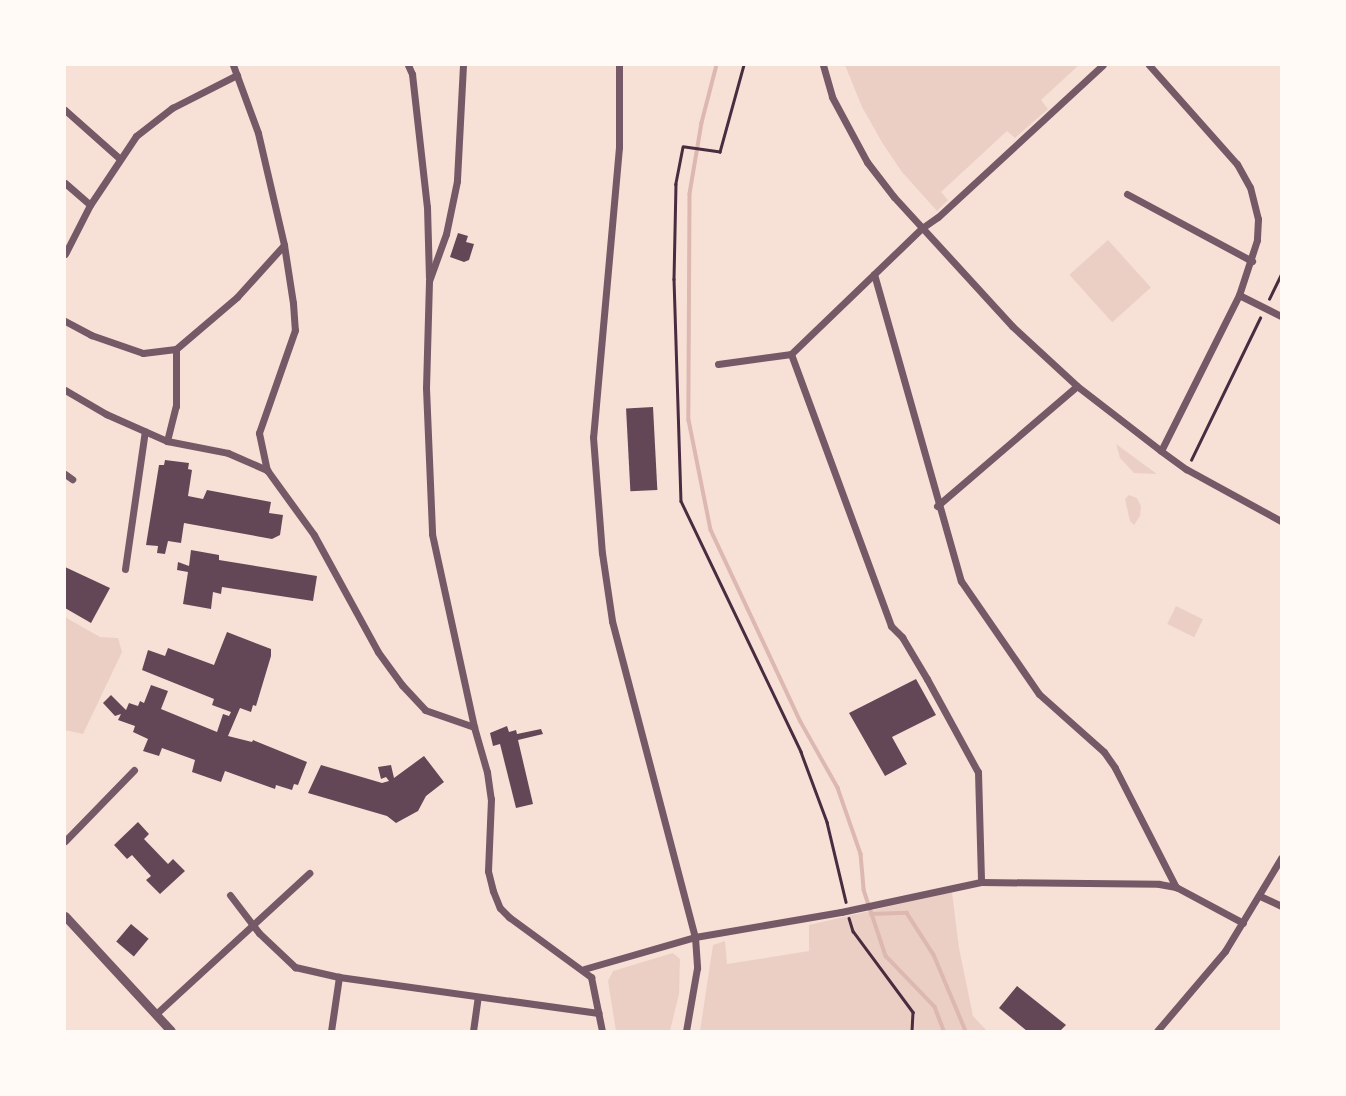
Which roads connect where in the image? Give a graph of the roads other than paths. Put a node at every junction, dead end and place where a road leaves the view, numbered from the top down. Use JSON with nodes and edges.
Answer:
{"nodes":[{"id":1,"x":233,"y":65,"type":"edge"},
{"id":2,"x":408,"y":65,"type":"edge"},
{"id":3,"x":463,"y":65,"type":"edge"},
{"id":4,"x":619,"y":65,"type":"edge"},
{"id":5,"x":822,"y":65,"type":"edge"},
{"id":6,"x":1103,"y":65,"type":"edge"},
{"id":7,"x":1149,"y":65,"type":"edge"},
{"id":8,"x":237,"y":75,"type":"junction"},
{"id":9,"x":65,"y":110,"type":"edge"},
{"id":10,"x":119,"y":158,"type":"junction"},
{"id":11,"x":65,"y":183,"type":"edge"},
{"id":12,"x":1127,"y":194,"type":"dead end"},
{"id":13,"x":90,"y":205,"type":"junction"},
{"id":14,"x":922,"y":228,"type":"junction"},
{"id":15,"x":284,"y":245,"type":"junction"},
{"id":16,"x":65,"y":254,"type":"edge"},
{"id":17,"x":1252,"y":261,"type":"junction"},
{"id":18,"x":874,"y":274,"type":"junction"},
{"id":19,"x":429,"y":281,"type":"junction"},
{"id":20,"x":1239,"y":295,"type":"junction"},
{"id":21,"x":1281,"y":316,"type":"edge"},
{"id":22,"x":65,"y":321,"type":"edge"},
{"id":23,"x":176,"y":349,"type":"junction"},
{"id":24,"x":791,"y":354,"type":"junction"},
{"id":25,"x":718,"y":364,"type":"dead end"},
{"id":26,"x":1076,"y":386,"type":"junction"},
{"id":27,"x":65,"y":390,"type":"edge"},
{"id":28,"x":145,"y":431,"type":"junction"},
{"id":29,"x":167,"y":441,"type":"junction"},
{"id":30,"x":1161,"y":451,"type":"junction"},
{"id":31,"x":267,"y":470,"type":"junction"},
{"id":32,"x":937,"y":506,"type":"junction"},
{"id":33,"x":1281,"y":521,"type":"edge"},
{"id":34,"x":125,"y":569,"type":"dead end"},
{"id":35,"x":474,"y":727,"type":"junction"},
{"id":36,"x":134,"y":769,"type":"dead end"},
{"id":37,"x":65,"y":841,"type":"edge"},
{"id":38,"x":1281,"y":858,"type":"edge"},
{"id":39,"x":309,"y":873,"type":"dead end"},
{"id":40,"x":981,"y":882,"type":"junction"},
{"id":41,"x":1176,"y":887,"type":"junction"},
{"id":42,"x":230,"y":895,"type":"dead end"},
{"id":43,"x":1260,"y":896,"type":"junction"},
{"id":44,"x":1281,"y":906,"type":"edge"},
{"id":45,"x":65,"y":916,"type":"edge"},
{"id":46,"x":253,"y":923,"type":"junction"},
{"id":47,"x":1243,"y":923,"type":"junction"},
{"id":48,"x":695,"y":937,"type":"junction"},
{"id":49,"x":584,"y":969,"type":"junction"},
{"id":50,"x":339,"y":977,"type":"junction"},
{"id":51,"x":478,"y":997,"type":"junction"},
{"id":52,"x":157,"y":1013,"type":"junction"},
{"id":53,"x":599,"y":1013,"type":"junction"},
{"id":54,"x":171,"y":1031,"type":"edge"},
{"id":55,"x":331,"y":1031,"type":"edge"},
{"id":56,"x":473,"y":1031,"type":"edge"},
{"id":57,"x":602,"y":1031,"type":"edge"},
{"id":58,"x":686,"y":1031,"type":"edge"},
{"id":59,"x":1157,"y":1031,"type":"edge"}],
"edges":[{"from":1,"to":8,"type":"street"},
{"from":2,"to":19,"type":"street"},
{"from":3,"to":19,"type":"street"},
{"from":4,"to":48,"type":"street"},
{"from":5,"to":14,"type":"street"},
{"from":6,"to":14,"type":"street"},
{"from":7,"to":17,"type":"street"},
{"from":8,"to":10,"type":"street"},
{"from":8,"to":15,"type":"street"},
{"from":9,"to":10,"type":"street"},
{"from":10,"to":13,"type":"street"},
{"from":11,"to":13,"type":"street"},
{"from":12,"to":17,"type":"street"},
{"from":13,"to":16,"type":"street"},
{"from":14,"to":18,"type":"street"},
{"from":14,"to":26,"type":"street"},
{"from":15,"to":23,"type":"street"},
{"from":15,"to":31,"type":"street"},
{"from":17,"to":20,"type":"street"},
{"from":18,"to":24,"type":"street"},
{"from":18,"to":32,"type":"street"},
{"from":19,"to":35,"type":"street"},
{"from":20,"to":21,"type":"street"},
{"from":20,"to":30,"type":"street"},
{"from":22,"to":23,"type":"street"},
{"from":23,"to":29,"type":"street"},
{"from":24,"to":25,"type":"street"},
{"from":24,"to":40,"type":"street"},
{"from":26,"to":30,"type":"street"},
{"from":26,"to":32,"type":"street"},
{"from":27,"to":28,"type":"street"},
{"from":28,"to":29,"type":"street"},
{"from":28,"to":34,"type":"street"},
{"from":29,"to":31,"type":"street"},
{"from":30,"to":33,"type":"street"},
{"from":31,"to":35,"type":"street"},
{"from":32,"to":41,"type":"street"},
{"from":35,"to":49,"type":"street"},
{"from":36,"to":37,"type":"street"},
{"from":38,"to":43,"type":"street"},
{"from":39,"to":46,"type":"street"},
{"from":40,"to":41,"type":"street"},
{"from":40,"to":48,"type":"street"},
{"from":41,"to":47,"type":"street"},
{"from":42,"to":46,"type":"street"},
{"from":43,"to":44,"type":"street"},
{"from":43,"to":47,"type":"street"},
{"from":45,"to":52,"type":"street"},
{"from":46,"to":50,"type":"street"},
{"from":46,"to":52,"type":"street"},
{"from":47,"to":59,"type":"street"},
{"from":48,"to":49,"type":"street"},
{"from":48,"to":58,"type":"street"},
{"from":49,"to":53,"type":"street"},
{"from":50,"to":51,"type":"street"},
{"from":50,"to":55,"type":"street"},
{"from":51,"to":53,"type":"street"},
{"from":51,"to":56,"type":"street"},
{"from":52,"to":54,"type":"street"},
{"from":53,"to":57,"type":"street"}]}
